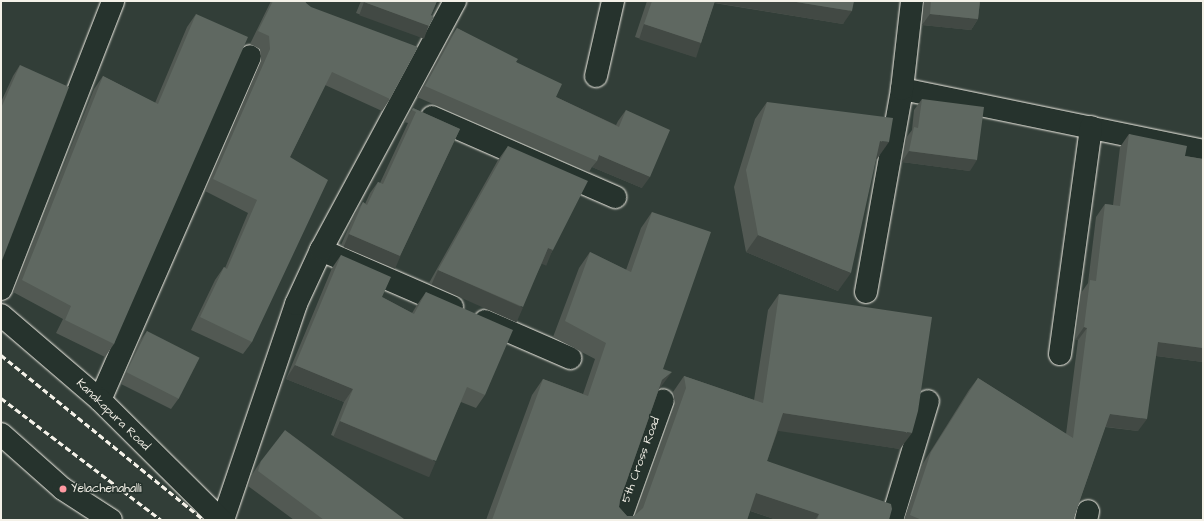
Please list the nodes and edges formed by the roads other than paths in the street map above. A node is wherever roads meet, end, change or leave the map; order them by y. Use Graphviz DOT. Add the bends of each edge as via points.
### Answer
graph roads {
  1 [pos="113,1"];
  2 [pos="455,1"];
  3 [pos="612,1"];
  4 [pos="912,1"];
  5 [pos="407,45"];
  6 [pos="428,53"];
  7 [pos="250,56"];
  8 [pos="596,76"];
  9 [pos="902,89"];
  10 [pos="401,104"];
  11 [pos="1091,127"];
  12 [pos="1203,151"];
  13 [pos="615,196"];
  14 [pos="321,250"];
  15 [pos="1,289"];
  16 [pos="866,292"];
  17 [pos="1,315"];
  18 [pos="1060,354"];
  19 [pos="570,358"];
  20 [pos="100,400"];
  21 [pos="663,400"];
  22 [pos="928,401"];
  23 [pos="1,434"];
  24 [pos="111,520"];
  25 [pos="222,520"];
  26 [pos="620,520"];
  27 [pos="892,520"];
  1 -- 15 [label="main road"];
  2 -- 6 [label="main road"];
  3 -- 8 [label="main road"];
  4 -- 9 [label="main road"];
  5 -- 6 [label="main road"];
  6 -- 10 [label="main road"];
  7 -- 20 [label="main road"];
  9 -- 11 [label="main road"];
  9 -- 16 [label="main road"];
  10 -- 13 [label="main road"];
  10 -- 14 [label="main road"];
  11 -- 12 [label="main road"];
  11 -- 18 [label="main road"];
  14 -- 19 [label="main road"];
  14 -- 25 [label="main road" via="296,304"];
  17 -- 20 [label="main road, Kanakapura Road"];
  20 -- 25 [label="main road, Kanakapura Road"];
  21 -- 26 [label="main road, 5th Cross Road"];
  22 -- 27 [label="main road"];
  23 -- 24 [label="main road" via="63,489"];
}
